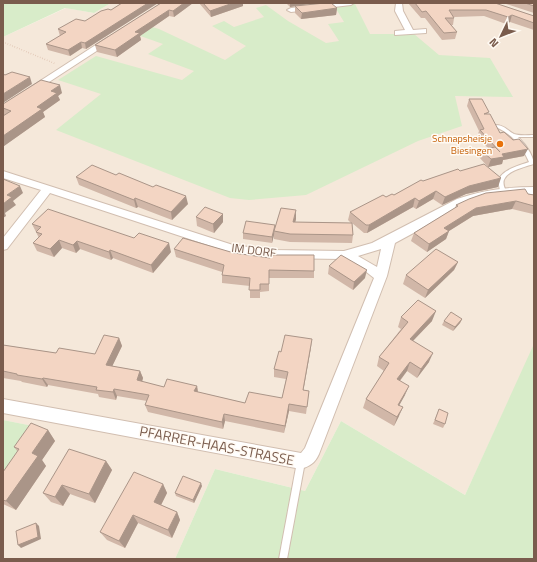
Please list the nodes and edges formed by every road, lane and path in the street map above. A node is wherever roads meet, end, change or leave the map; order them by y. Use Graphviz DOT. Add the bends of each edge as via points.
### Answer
graph roads {
  1 [pos="351,3"];
  2 [pos="399,3"];
  3 [pos="291,10"];
  4 [pos="423,31"];
  5 [pos="410,32"];
  6 [pos="398,33"];
  7 [pos="119,34"];
  8 [pos="3,42"];
  9 [pos="67,68"];
  10 [pos="3,109"];
  11 [pos="498,126"];
  12 [pos="516,136"];
  13 [pos="534,136"];
  14 [pos="533,162"];
  15 [pos="3,174"];
  16 [pos="48,189"];
  17 [pos="503,191"];
  18 [pos="534,191"];
  19 [pos="389,241"];
  20 [pos="3,246"];
  21 [pos="344,255"];
  22 [pos="381,276"];
  23 [pos="3,406"];
  24 [pos="302,461"];
  25 [pos="283,559"];
  1 -- 3 [label="street"];
  2 -- 5 [label="street" via="399,11"];
  4 -- 5 [label="street"];
  5 -- 6 [label="street"];
  7 -- 9 [label="street"];
  8 -- 9 [label="path"];
  9 -- 10 [label="street"];
  11 -- 12 [label="lane"];
  12 -- 13 [label="lane"];
  12 -- 14 [label="lane"];
  14 -- 17 [label="lane" via="507,172 502,178"];
  15 -- 16 [label="street, IM DORF"];
  16 -- 20 [label="street"];
  16 -- 21 [label="street, IM DORF" via="232,249 273,254"];
  17 -- 18 [label="street, IM DORF"];
  17 -- 19 [label="street, IM DORF" via="476,196 461,202"];
  19 -- 21 [label="street, IM DORF"];
  19 -- 22 [label="street, PFARRER-HAAS-STRASSE"];
  21 -- 22 [label="street" via="364,264"];
  22 -- 24 [label="street, PFARRER-HAAS-STRASSE" via="311,454"];
  23 -- 24 [label="street, PFARRER-HAAS-STRASSE"];
  24 -- 25 [label="lane"];
}
